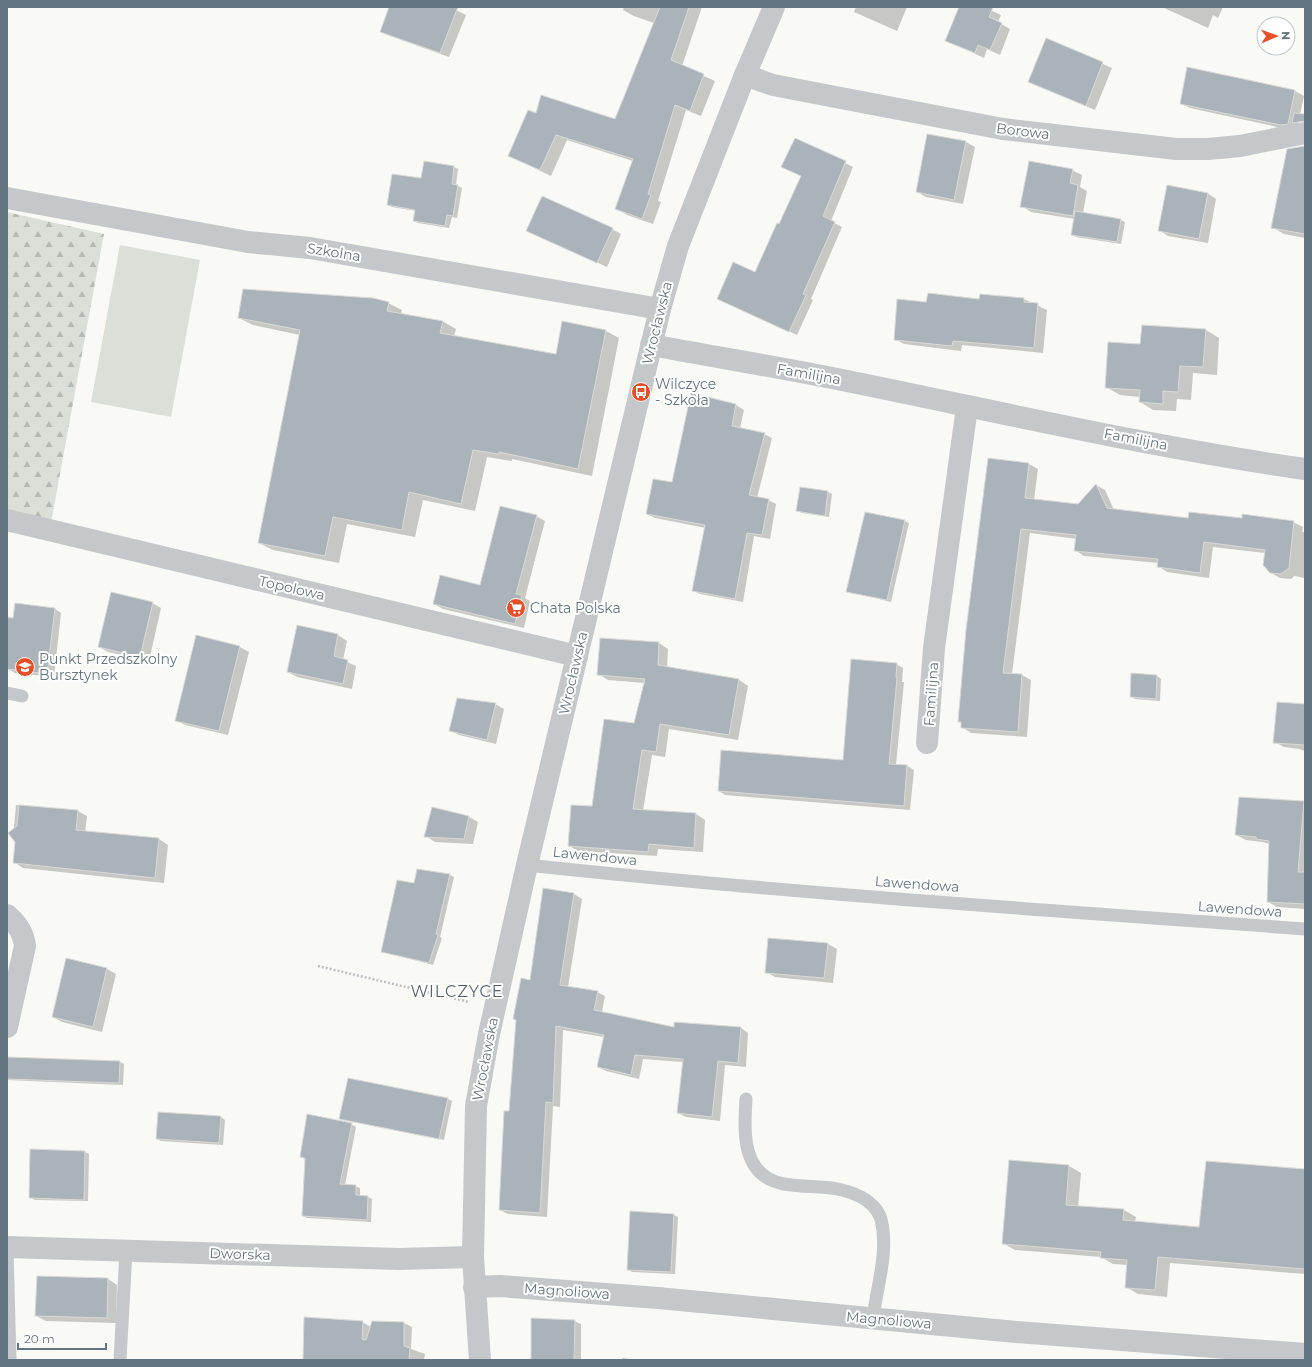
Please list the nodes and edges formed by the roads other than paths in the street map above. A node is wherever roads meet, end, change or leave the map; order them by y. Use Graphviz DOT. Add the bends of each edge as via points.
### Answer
graph roads {
  1 [pos="774,7"];
  2 [pos="745,75"];
  3 [pos="1305,133"];
  4 [pos="7,198"];
  5 [pos="660,309"];
  6 [pos="651,345"];
  7 [pos="967,407"];
  8 [pos="1305,469"];
  9 [pos="7,520"];
  10 [pos="577,656"];
  11 [pos="7,693"];
  12 [pos="22,696"];
  13 [pos="928,743"];
  14 [pos="527,864"];
  15 [pos="7,915"];
  16 [pos="1305,930"];
  17 [pos="7,1026"];
  18 [pos="746,1099"];
  19 [pos="7,1248"];
  20 [pos="126,1251"];
  21 [pos="473,1257"];
  22 [pos="474,1287"];
  23 [pos="873,1318"];
  24 [pos="1305,1354"];
  25 [pos="10,1360"];
  26 [pos="120,1360"];
  27 [pos="480,1360"];
  1 -- 2 [label="street, Wrocławska"];
  2 -- 3 [label="street, Borowa" via="773,85 967,124 1176,149 1240,146"];
  2 -- 5 [label="street, Wrocławska" via="678,246"];
  4 -- 5 [label="street, Szkolna" via="248,242 310,248"];
  5 -- 6 [label="street, Wrocławska"];
  6 -- 7 [label="street, Familijna" via="842,380"];
  6 -- 10 [label="street, Wrocławska"];
  7 -- 8 [label="street, Familijna"];
  7 -- 13 [label="street, Familijna" via="934,648"];
  9 -- 10 [label="street, Topolowa"];
  10 -- 14 [label="street, Wrocławska"];
  11 -- 12 [label="lane"];
  14 -- 16 [label="lane, Lawendowa" via="789,891"];
  14 -- 21 [label="street, Wrocławska" via="476,1106"];
  15 -- 17 [label="street" via="23,934 25,946"];
  18 -- 23 [label="lane" via="745,1137 753,1163 762,1174 784,1184 849,1190 873,1206 880,1217 883,1234 882,1259"];
  19 -- 20 [label="street, Dworska"];
  19 -- 25 [label="lane"];
  20 -- 21 [label="street, Dworska" via="398,1259"];
  20 -- 26 [label="lane"];
  21 -- 22 [label="street, Wrocławska"];
  22 -- 23 [label="street, Magnoliowa" via="508,1287 658,1298"];
  22 -- 27 [label="street, Wrocławska"];
  23 -- 24 [label="street, Magnoliowa" via="1016,1332"];
}
